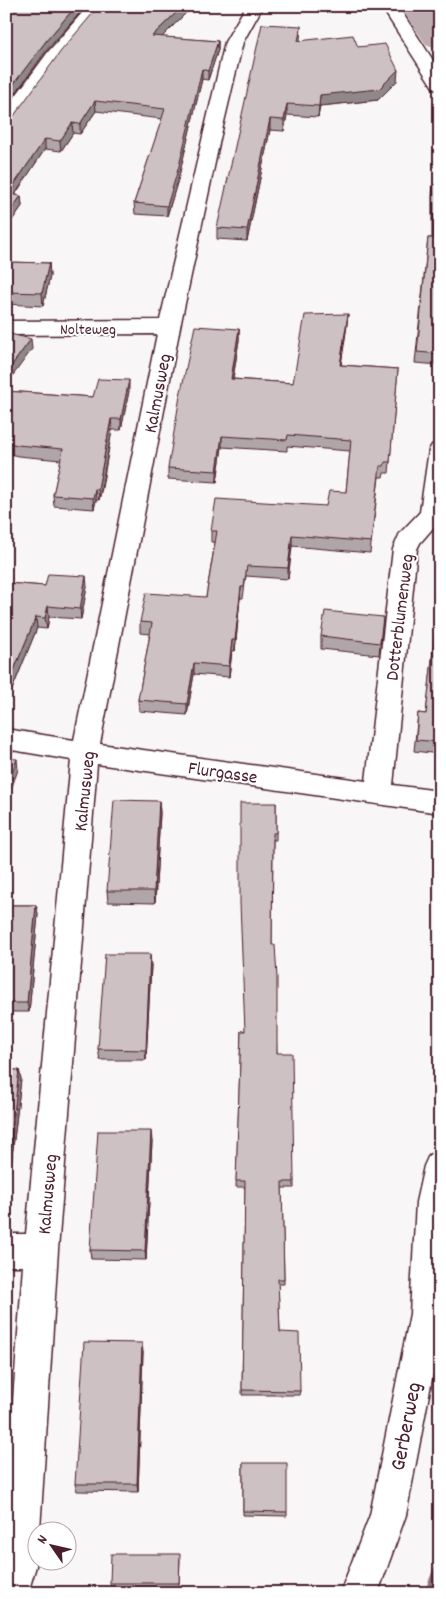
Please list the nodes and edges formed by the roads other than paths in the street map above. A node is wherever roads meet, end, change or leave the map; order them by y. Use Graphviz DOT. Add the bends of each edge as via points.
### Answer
graph roads {
  1 [pos="97,6"];
  2 [pos="255,6"];
  3 [pos="389,6"];
  4 [pos="440,85"];
  5 [pos="6,122"];
  6 [pos="169,327"];
  7 [pos="6,328"];
  8 [pos="440,450"];
  9 [pos="6,739"];
  10 [pos="85,752"];
  11 [pos="378,793"];
  12 [pos="440,802"];
  13 [pos="440,1166"];
  14 [pos="6,1250"];
  15 [pos="41,1250"];
  16 [pos="9,1593"];
  17 [pos="359,1593"];
  1 -- 5 [label="street" via="54,56"];
  2 -- 6 [label="street, Kalmusweg" via="234,42"];
  3 -- 4 [label="street"];
  6 -- 7 [label="street, Nolteweg"];
  6 -- 10 [label="street, Kalmusweg"];
  8 -- 11 [label="street, Dotterblumenweg" via="432,514 409,538 405,550"];
  9 -- 10 [label="street, Flurgasse"];
  10 -- 11 [label="street, Flurgasse"];
  10 -- 15 [label="street, Kalmusweg"];
  11 -- 12 [label="street, Flurgasse"];
  13 -- 17 [label="street, Gerberweg" via="432,1202 427,1314 388,1515"];
  14 -- 15 [label="street"];
  15 -- 16 [label="street, Kalmusweg" via="22,1530"];
}
